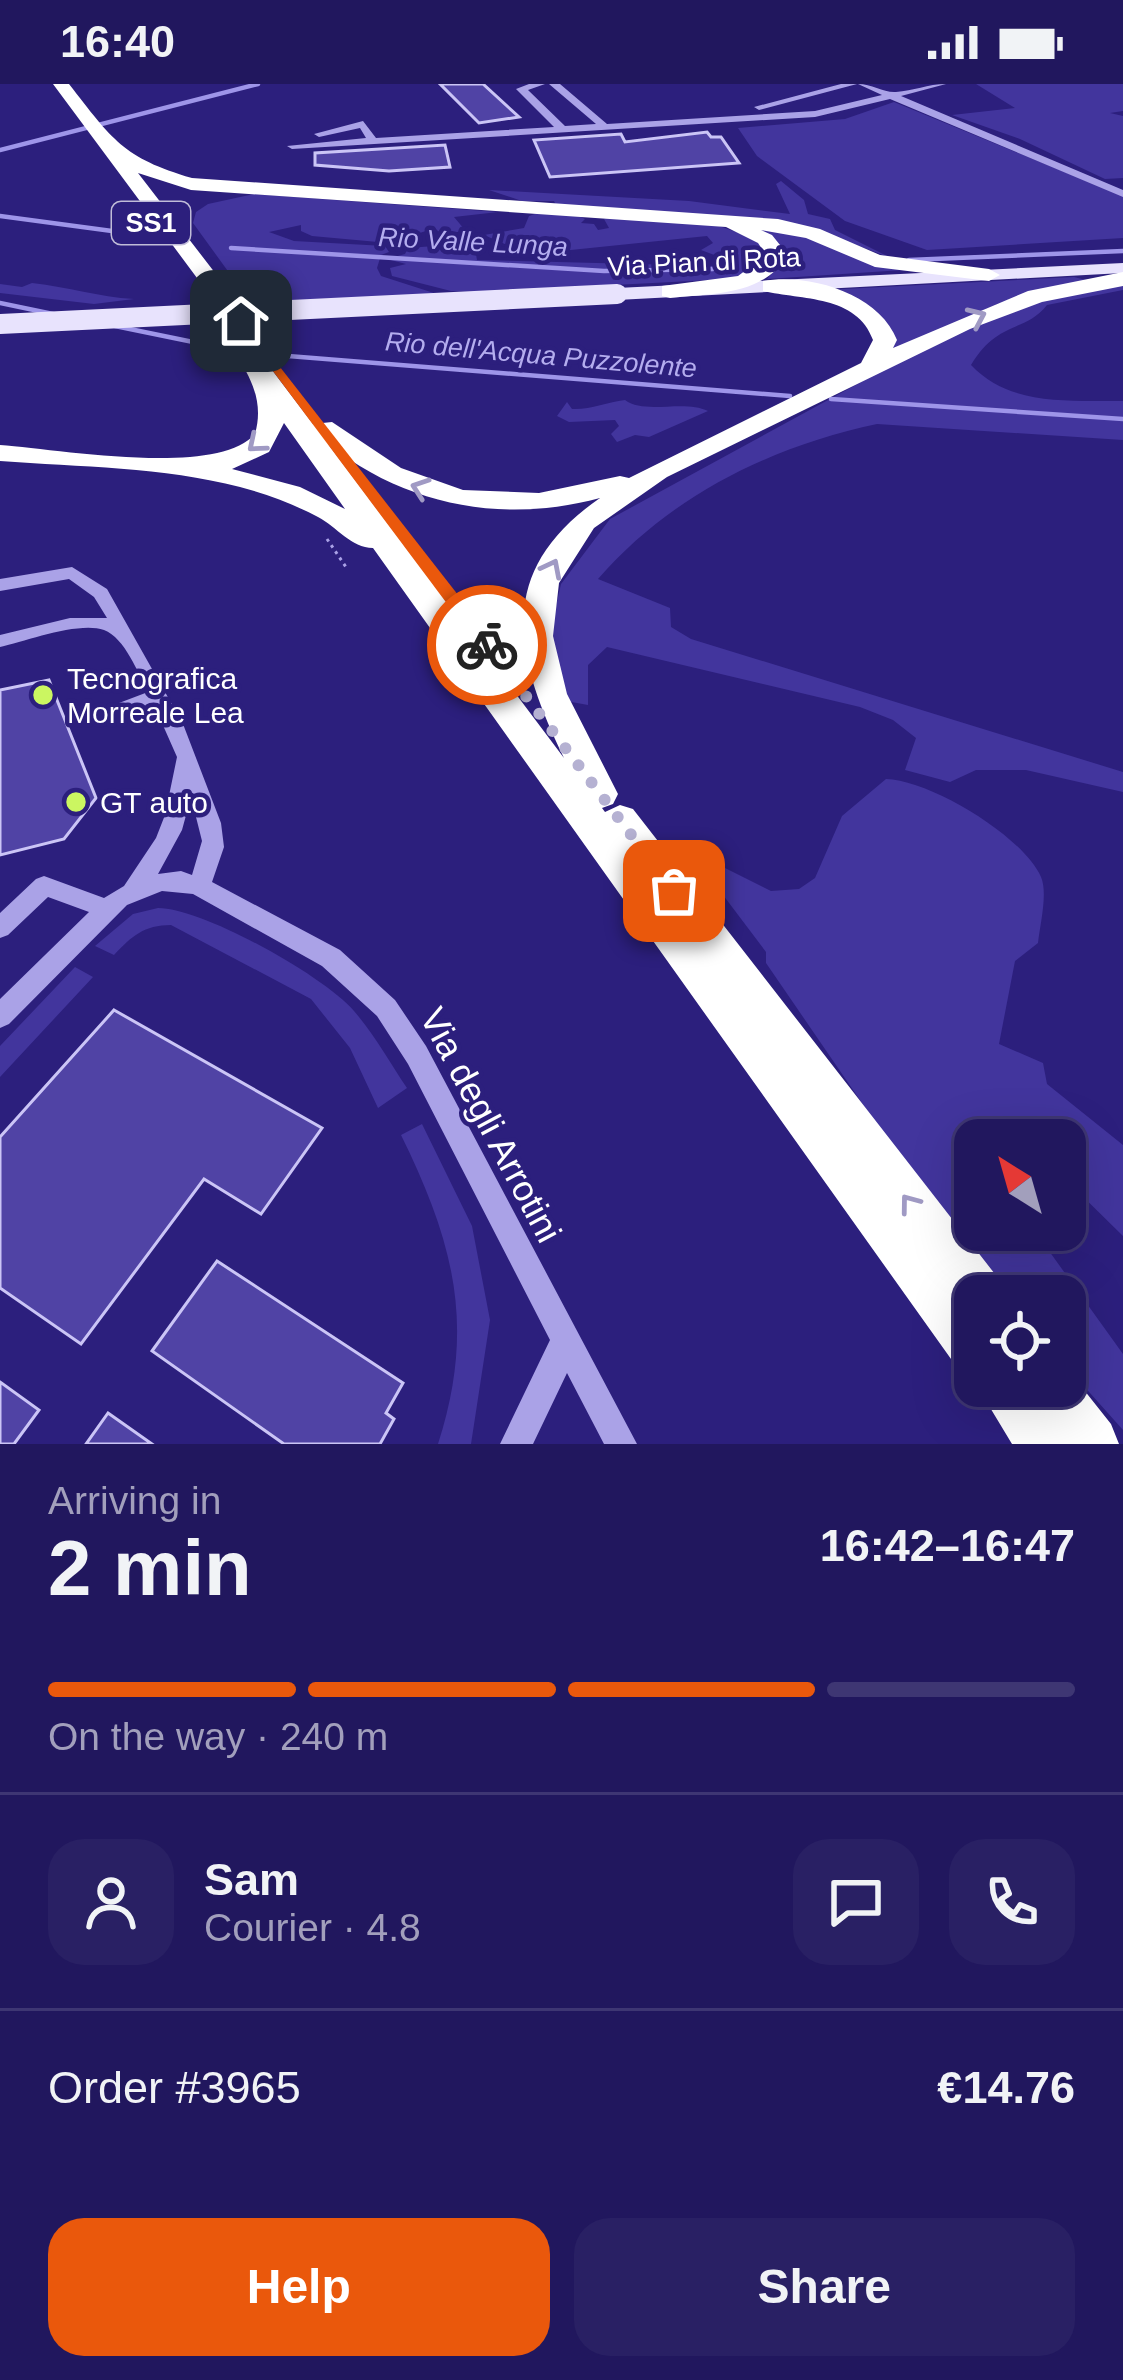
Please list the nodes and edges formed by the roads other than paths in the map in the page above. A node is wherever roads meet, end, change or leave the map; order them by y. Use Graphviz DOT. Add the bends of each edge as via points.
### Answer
graph roads {
  1 [pos="47,84"];
  2 [pos="61,84"];
  3 [pos="540,84"];
  4 [pos="554,84"];
  5 [pos="852,84"];
  6 [pos="863,84"];
  7 [pos="941,84"];
  8 [pos="922,86"];
  9 [pos="894,96"];
  10 [pos="75,112"];
  11 [pos="758,118"];
  12 [pos="604,127"];
  13 [pos="562,130"];
  14 [pos="101,143"];
  15 [pos="289,144"];
  16 [pos="298,193"];
  17 [pos="1123,194"];
  18 [pos="709,222"];
  19 [pos="1123,268"];
  20 [pos="989,275"];
  21 [pos="1123,279"];
  22 [pos="771,286"];
  23 [pos="670,291"];
  24 [pos="224,307"];
  25 [pos="0,324"];
  26 [pos="256,367"];
  27 [pos="871,368"];
  28 [pos="323,428"];
  29 [pos="0,453"];
  30 [pos="175,470"];
  31 [pos="657,471"];
  32 [pos="0,585"];
  33 [pos="428,602"];
  34 [pos="130,639"];
  35 [pos="0,641"];
  36 [pos="158,696"];
  37 [pos="97,718"];
  38 [pos="186,754"];
  39 [pos="600,794"];
  40 [pos="199,886"];
  41 [pos="134,890"];
  42 [pos="105,908"];
  43 [pos="0,928"];
  44 [pos="0,1016"];
  45 [pos="964,1275"];
  46 [pos="954,1318"];
  47 [pos="566,1342"];
  48 [pos="1019,1407"];
  49 [pos="1064,1407"];
  50 [pos="517,1444"];
  51 [pos="621,1444"];
  52 [pos="1046,1444"];
  53 [pos="1091,1444"];
  1 -- 10 [label="highway, SS1"];
  2 -- 10 [label="highway, SS1"];
  3 -- 13 [label="street" via="521,89"];
  4 -- 12 [label="street"];
  5 -- 11 [label="street" via="752,109"];
  6 -- 9 [label="street"];
  7 -- 8 [label="street"];
  8 -- 9 [label="street"];
  9 -- 11 [label="street"];
  9 -- 17 [label="street"];
  10 -- 14 [label="highway, SS1"];
  11 -- 12 [label="street"];
  12 -- 13 [label="street"];
  13 -- 15 [label="street" via="374,141 363,124"];
  14 -- 16 [label="highway" via="166,178"];
  14 -- 24 [label="highway, SS1"];
  16 -- 18 [label="highway"];
  16 -- 24 [label="highway" via="238,194 192,210 184,226"];
  18 -- 20 [label="highway" via="790,227 874,261"];
  18 -- 23 [label="highway" via="765,238 775,250 773,264 741,281"];
  19 -- 20 [label="main road, Via Pian di Rota"];
  20 -- 22 [label="main road, Via Pian di Rota"];
  27 -- 21 [label="highway, one-way" via="998,308"];
  22 -- 23 [label="main road, Via Pian di Rota"];
  22 -- 27 [label="highway" via="836,298 874,318 885,340"];
  23 -- 25 [label="main road, Via Pian di Rota, bridge"];
  24 -- 26 [label="highway, SS1"];
  24 -- 28 [label="highway, SS1"];
  26 -- 30 [label="highway, one-way" via="274,411 268,439 233,460"];
  26 -- 33 [label="highway, SS1"];
  27 -- 31 [label="highway"];
  31 -- 28 [label="highway, one-way" via="564,499 473,501 402,482"];
  28 -- 39 [label="highway, SS1"];
  29 -- 30 [label="highway"];
  30 -- 33 [label="highway" via="321,504 363,534"];
  39 -- 31 [label="highway, one-way" via="542,671 540,595 584,522"];
  32 -- 34 [label="street" via="72,573 101,593"];
  33 -- 46 [label="highway, SS1"];
  34 -- 35 [label="street" via="113,625 81,625"];
  34 -- 36 [label="street"];
  36 -- 37 [label="street"];
  36 -- 38 [label="street"];
  38 -- 40 [label="street" via="213,840"];
  38 -- 41 [label="street" via="181,810"];
  45 -- 39 [label="highway, SS1, one-way"];
  40 -- 41 [label="street" via="160,882"];
  40 -- 47 [label="street, Via degli Arrotini" via="331,958 386,1008 458,1127"];
  41 -- 42 [label="street"];
  42 -- 43 [label="street" via="44,886"];
  42 -- 44 [label="street"];
  47 -- 50 [label="street"];
  47 -- 51 [label="street, Via degli Arrotini"];
  48 -- 52 [label="highway"];
  49 -- 53 [label="highway"];
}
